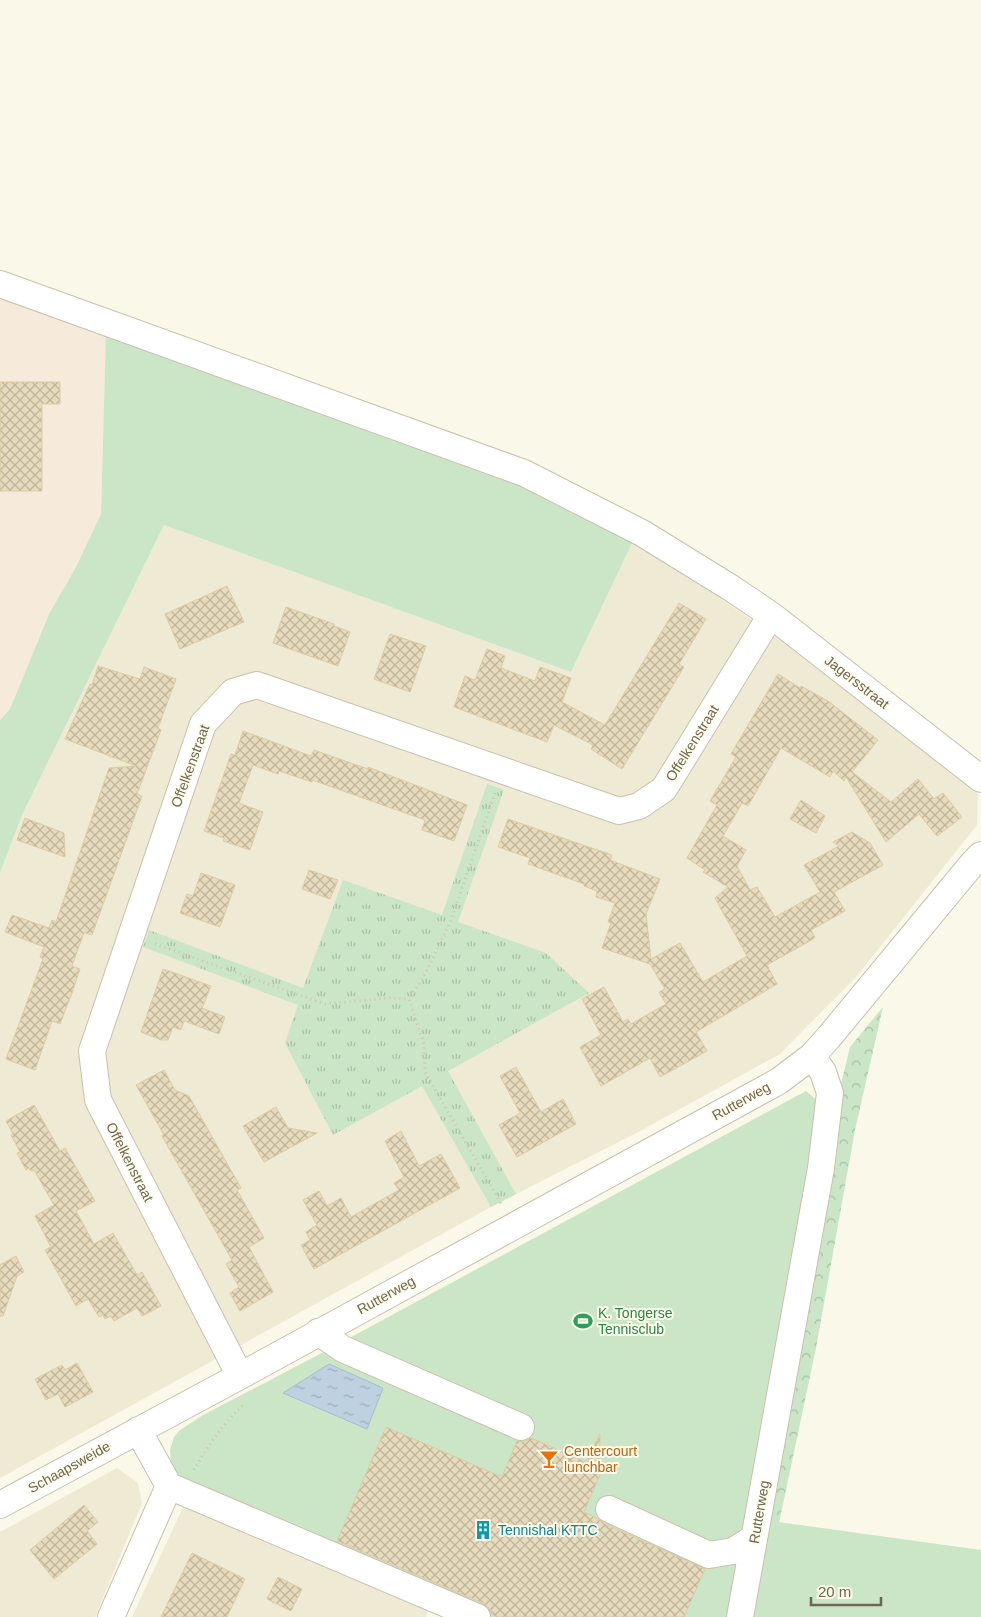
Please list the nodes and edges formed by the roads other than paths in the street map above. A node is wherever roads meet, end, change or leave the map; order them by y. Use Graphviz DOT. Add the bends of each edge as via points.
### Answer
graph roads {
  1 [pos="0,284"];
  2 [pos="771,615"];
  3 [pos="981,779"];
  4 [pos="981,855"];
  5 [pos="812,1056"];
  6 [pos="318,1332"];
  7 [pos="240,1376"];
  8 [pos="521,1427"];
  9 [pos="138,1430"];
  10 [pos="169,1486"];
  11 [pos="0,1505"];
  12 [pos="609,1509"];
  13 [pos="754,1538"];
  14 [pos="111,1617"];
  15 [pos="477,1617"];
  16 [pos="740,1617"];
  1 -- 2 [label="street, Jagersstraat" via="524,473 642,534"];
  2 -- 3 [label="street, Jagersstraat"];
  2 -- 7 [label="street, Offelkenstraat" via="664,788 639,806 618,811 257,685 233,692 203,724 92,1051 98,1100"];
  4 -- 5 [label="street, Rutterweg"];
  5 -- 6 [label="street, Rutterweg" via="778,1081"];
  5 -- 13 [label="street, Rutterweg" via="824,1072 830,1093 821,1168"];
  6 -- 7 [label="street, Rutterweg"];
  6 -- 8 [label="street" via="344,1349"];
  7 -- 9 [label="street, Rutterweg"];
  9 -- 10 [label="street"];
  9 -- 11 [label="street, Schaapsweide"];
  10 -- 14 [label="street"];
  10 -- 15 [label="street"];
  12 -- 13 [label="street" via="709,1554 733,1551"];
  13 -- 16 [label="street, Rutterweg"];
}
